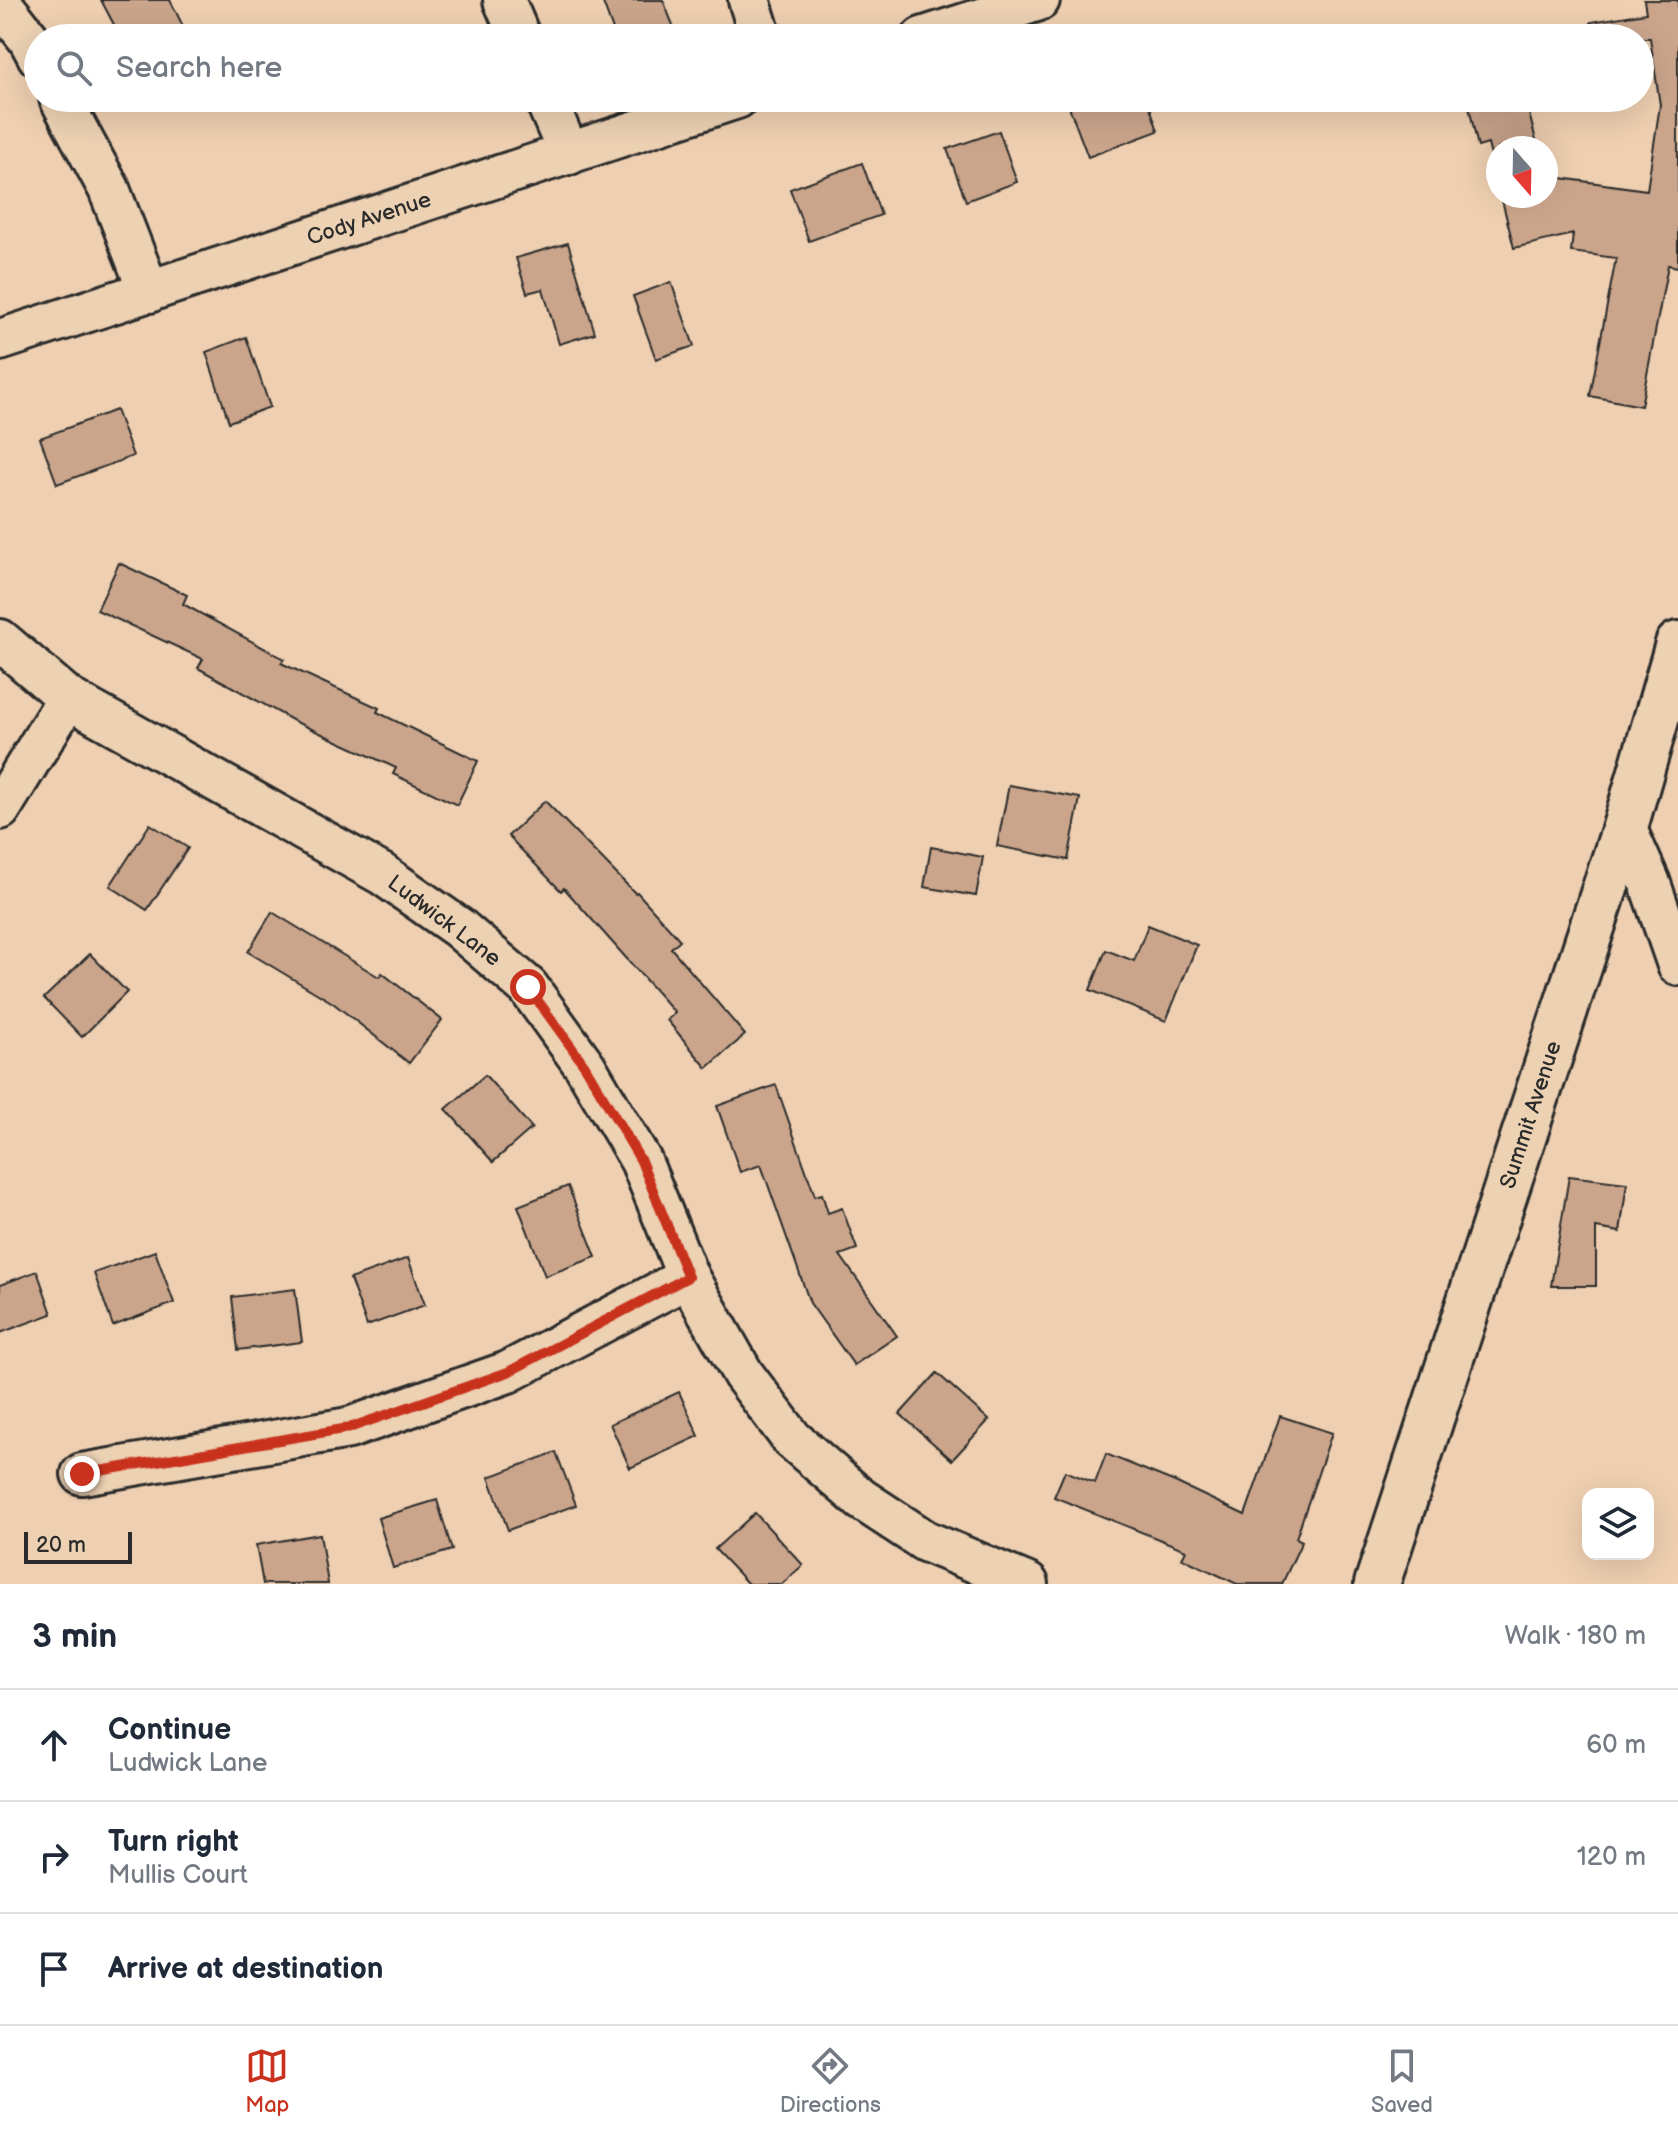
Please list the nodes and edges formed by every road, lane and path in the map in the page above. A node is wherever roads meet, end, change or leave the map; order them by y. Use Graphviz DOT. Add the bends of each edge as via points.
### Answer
graph roads {
  1 [pos="504,0"];
  2 [pos="749,0"];
  3 [pos="1039,0"];
  4 [pos="0,2"];
  5 [pos="514,24"];
  6 [pos="757,24"];
  7 [pos="965,24"];
  8 [pos="24,33"];
  9 [pos="68,112"];
  10 [pos="551,112"];
  11 [pos="695,112"];
  12 [pos="569,154"];
  13 [pos="149,292"];
  14 [pos="0,340"];
  15 [pos="0,640"];
  16 [pos="1678,644"];
  17 [pos="68,698"];
  18 [pos="0,809"];
  19 [pos="1625,827"];
  20 [pos="1678,965"];
  21 [pos="688,1277"];
  22 [pos="82,1474"];
  23 [pos="1020,1583"];
  24 [pos="1377,1584"];
  1 -- 5 [label="street"];
  2 -- 6 [label="street"];
  3 -- 7 [label="street"];
  4 -- 8 [label="street"];
  9 -- 13 [label="street" via="109,189"];
  10 -- 12 [label="street"];
  11 -- 12 [label="street, Cody Avenue"];
  12 -- 13 [label="street, Cody Avenue"];
  13 -- 14 [label="street, Cody Avenue"];
  15 -- 17 [label="street, Ludwick Lane"];
  16 -- 19 [label="main road, Summit Avenue"];
  17 -- 18 [label="street"];
  17 -- 21 [label="street, Ludwick Lane" via="382,874 459,928 528,987 585,1066 641,1161"];
  19 -- 20 [label="street"];
  19 -- 24 [label="main road, Summit Avenue"];
  21 -- 22 [label="street" via="508,1372 349,1428"];
  21 -- 23 [label="street, Ludwick Lane" via="743,1374 792,1439 861,1499 925,1541"];
}
